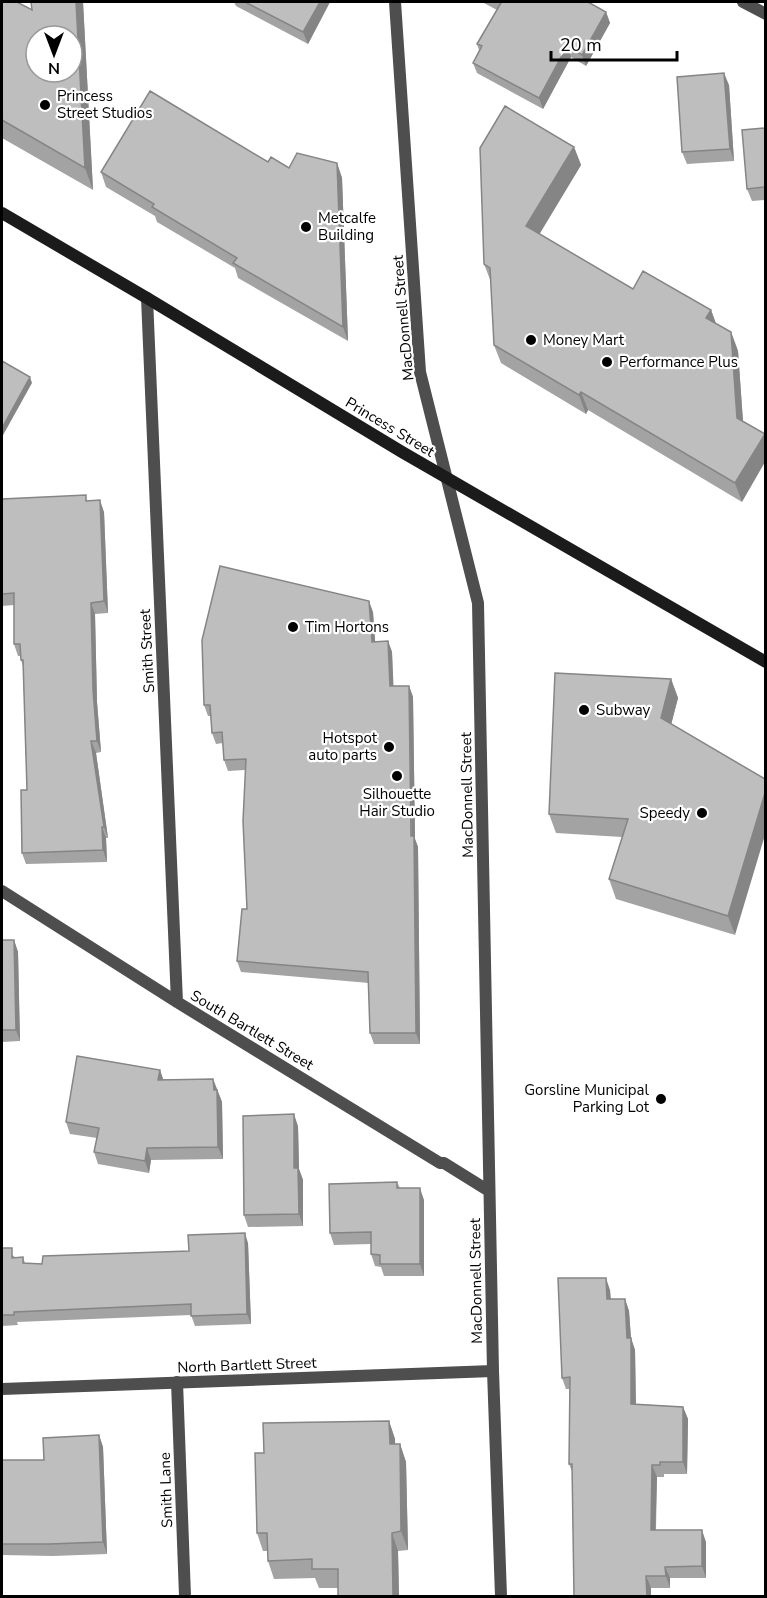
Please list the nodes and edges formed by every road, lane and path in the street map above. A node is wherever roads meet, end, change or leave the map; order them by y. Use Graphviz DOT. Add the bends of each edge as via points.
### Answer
graph roads {
  1 [pos="395,2"];
  2 [pos="743,2"];
  3 [pos="765,14"];
  4 [pos="2,213"];
  5 [pos="147,298"];
  6 [pos="449,479"];
  7 [pos="765,662"];
  8 [pos="2,891"];
  9 [pos="177,1002"];
  10 [pos="489,1191"];
  11 [pos="493,1371"];
  12 [pos="177,1382"];
  13 [pos="2,1389"];
  14 [pos="185,1596"];
  15 [pos="501,1596"];
  1 -- 6 [label="street, MacDonnell Street" via="420,372"];
  2 -- 3 [label="street"];
  4 -- 5 [label="main road, Princess Street"];
  5 -- 6 [label="main road, Princess Street"];
  5 -- 9 [label="street, Smith Street"];
  6 -- 7 [label="main road, Princess Street"];
  6 -- 10 [label="street, MacDonnell Street" via="478,603"];
  8 -- 9 [label="street, South Bartlett Street"];
  9 -- 10 [label="street, South Bartlett Street"];
  10 -- 11 [label="street, MacDonnell Street"];
  11 -- 12 [label="street, North Bartlett Street"];
  11 -- 15 [label="street, MacDonnell Street"];
  12 -- 13 [label="street, North Bartlett Street"];
  12 -- 14 [label="street, Smith Lane"];
}
